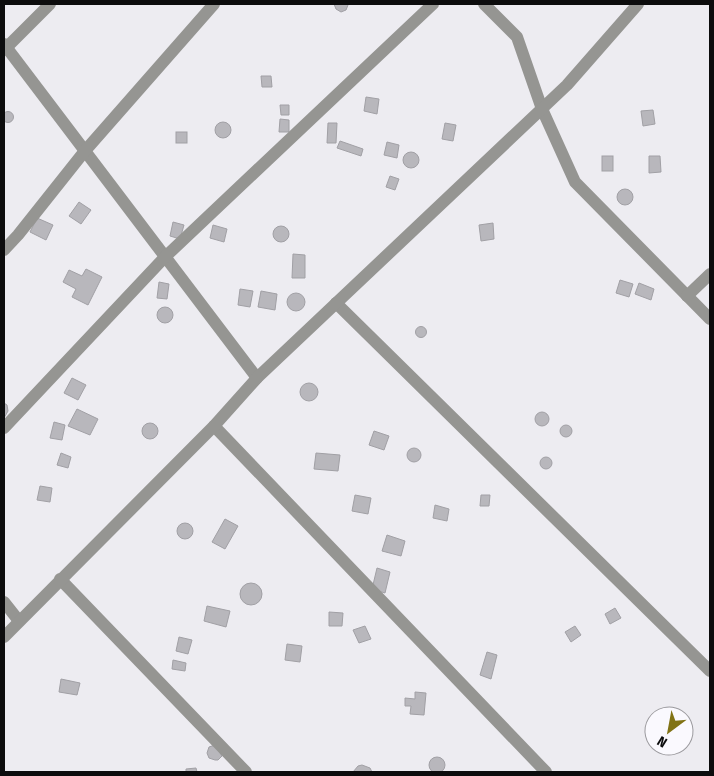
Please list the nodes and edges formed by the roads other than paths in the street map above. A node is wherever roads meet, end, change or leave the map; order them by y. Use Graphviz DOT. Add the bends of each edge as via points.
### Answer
graph roads {
  1 [pos="50,4"];
  2 [pos="214,4"];
  3 [pos="434,4"];
  4 [pos="484,4"];
  5 [pos="638,4"];
  6 [pos="5,48"];
  7 [pos="542,109"];
  8 [pos="84,152"];
  9 [pos="4,250"];
  10 [pos="165,257"];
  11 [pos="710,274"];
  12 [pos="687,296"];
  13 [pos="336,303"];
  14 [pos="710,319"];
  15 [pos="257,378"];
  16 [pos="214,426"];
  17 [pos="4,428"];
  18 [pos="60,579"];
  19 [pos="4,602"];
  20 [pos="19,621"];
  21 [pos="4,636"];
  22 [pos="710,671"];
  23 [pos="246,772"];
  24 [pos="546,772"];
  1 -- 6 [label="street"];
  2 -- 8 [label="street"];
  3 -- 10 [label="street"];
  4 -- 7 [label="street" via="517,37"];
  5 -- 7 [label="street" via="567,86"];
  6 -- 8 [label="street"];
  7 -- 12 [label="street" via="575,182"];
  7 -- 13 [label="street"];
  8 -- 9 [label="street"];
  8 -- 10 [label="street"];
  10 -- 15 [label="street"];
  10 -- 17 [label="street"];
  11 -- 12 [label="street"];
  12 -- 14 [label="street"];
  13 -- 15 [label="street"];
  13 -- 22 [label="street"];
  15 -- 16 [label="street"];
  16 -- 18 [label="street"];
  16 -- 24 [label="street"];
  18 -- 20 [label="street"];
  18 -- 23 [label="street"];
  19 -- 20 [label="street"];
  20 -- 21 [label="street"];
}
